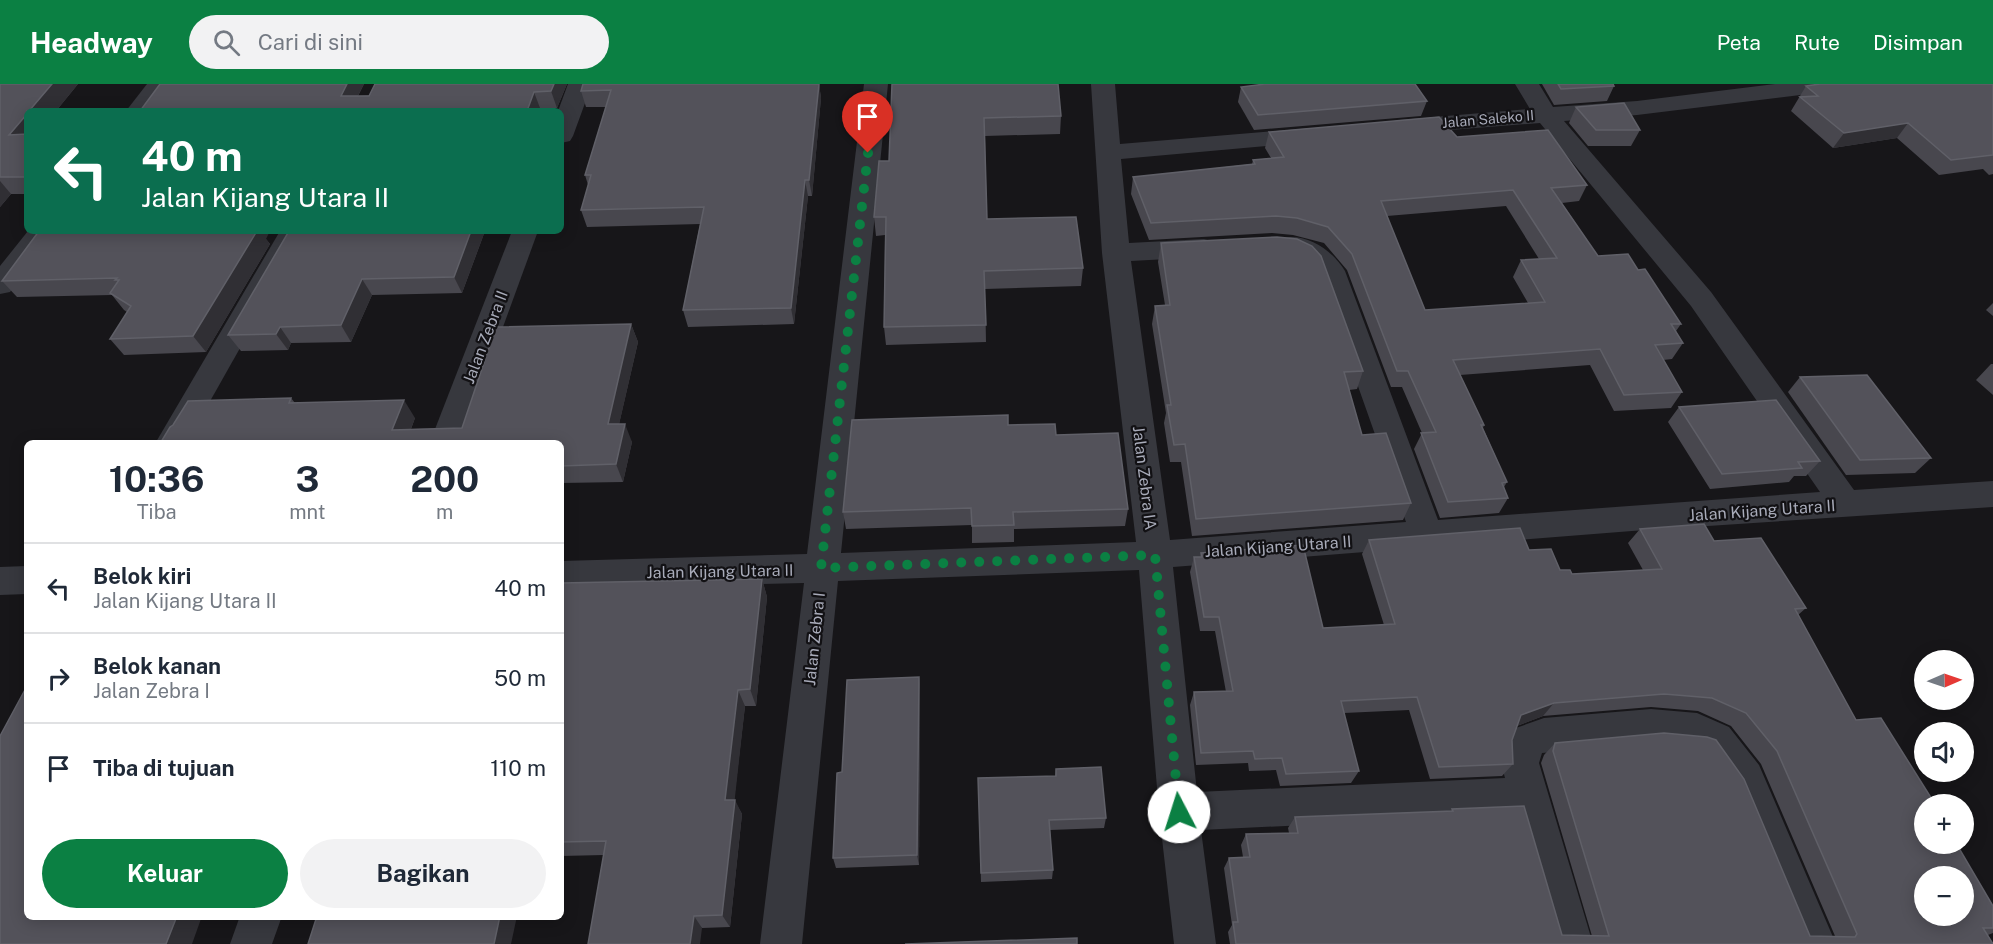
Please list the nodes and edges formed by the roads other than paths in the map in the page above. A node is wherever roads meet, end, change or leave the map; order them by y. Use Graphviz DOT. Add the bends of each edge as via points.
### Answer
graph roads {
  1 [pos="159,84"];
  2 [pos="580,84"];
  3 [pos="876,84"];
  4 [pos="1103,84"];
  5 [pos="1527,84"];
  6 [pos="1833,84"];
  7 [pos="140,108"];
  8 [pos="1545,114"];
  9 [pos="564,128"];
  10 [pos="1378,129"];
  11 [pos="1331,133"];
  12 [pos="1108,153"];
  13 [pos="40,234"];
  14 [pos="291,234"];
  15 [pos="524,234"];
  16 [pos="1261,245"];
  17 [pos="1227,247"];
  18 [pos="1116,253"];
  19 [pos="0,285"];
  20 [pos="172,440"];
  21 [pos="447,440"];
  22 [pos="1993,494"];
  23 [pos="1846,504"];
  24 [pos="1427,535"];
  25 [pos="1155,555"];
  26 [pos="821,568"];
  27 [pos="564,574"];
  28 [pos="24,580"];
  29 [pos="0,581"];
  30 [pos="1528,796"];
  31 [pos="1179,812"];
  32 [pos="259,920"];
  33 [pos="250,944"];
  34 [pos="781,944"];
  35 [pos="1195,944"];
  36 [pos="1572,944"];
  37 [pos="1815,944"];
  1 -- 7 [label="street"];
  2 -- 9 [label="street"];
  3 -- 26 [label="street, Jalan Zebra I"];
  4 -- 12 [label="street, Jalan Zebra IA"];
  5 -- 8 [label="street"];
  6 -- 8 [label="street, Jalan Saleko II" via="1637,108"];
  8 -- 10 [label="street, Jalan Saleko II"];
  8 -- 23 [label="street" via="1701,299"];
  11 -- 12 [label="street"];
  12 -- 18 [label="street, Jalan Zebra IA"];
  13 -- 19 [label="street"];
  14 -- 20 [label="street"];
  15 -- 21 [label="street, Jalan Zebra II"];
  16 -- 24 [label="street" via="1296,246 1318,253 1331,271"];
  17 -- 18 [label="street"];
  18 -- 25 [label="street, Jalan Zebra IA"];
  22 -- 23 [label="street, Jalan Kijang Utara II"];
  23 -- 24 [label="street, Jalan Kijang Utara II"];
  24 -- 25 [label="street, Jalan Kijang Utara II"];
  25 -- 26 [label="street, Jalan Kijang Utara II"];
  25 -- 31 [label="street, Jalan Zebra IA"];
  26 -- 27 [label="street, Jalan Kijang Utara II"];
  26 -- 34 [label="street, Jalan Zebra I"];
  28 -- 29 [label="street"];
  30 -- 31 [label="street"];
  30 -- 36 [label="street"];
  30 -- 37 [label="street" via="1520,763 1526,741 1544,735 1651,726 1696,730 1716,739 1745,778"];
  31 -- 35 [label="street, Jalan Zebra IA"];
  32 -- 33 [label="street"];
}
